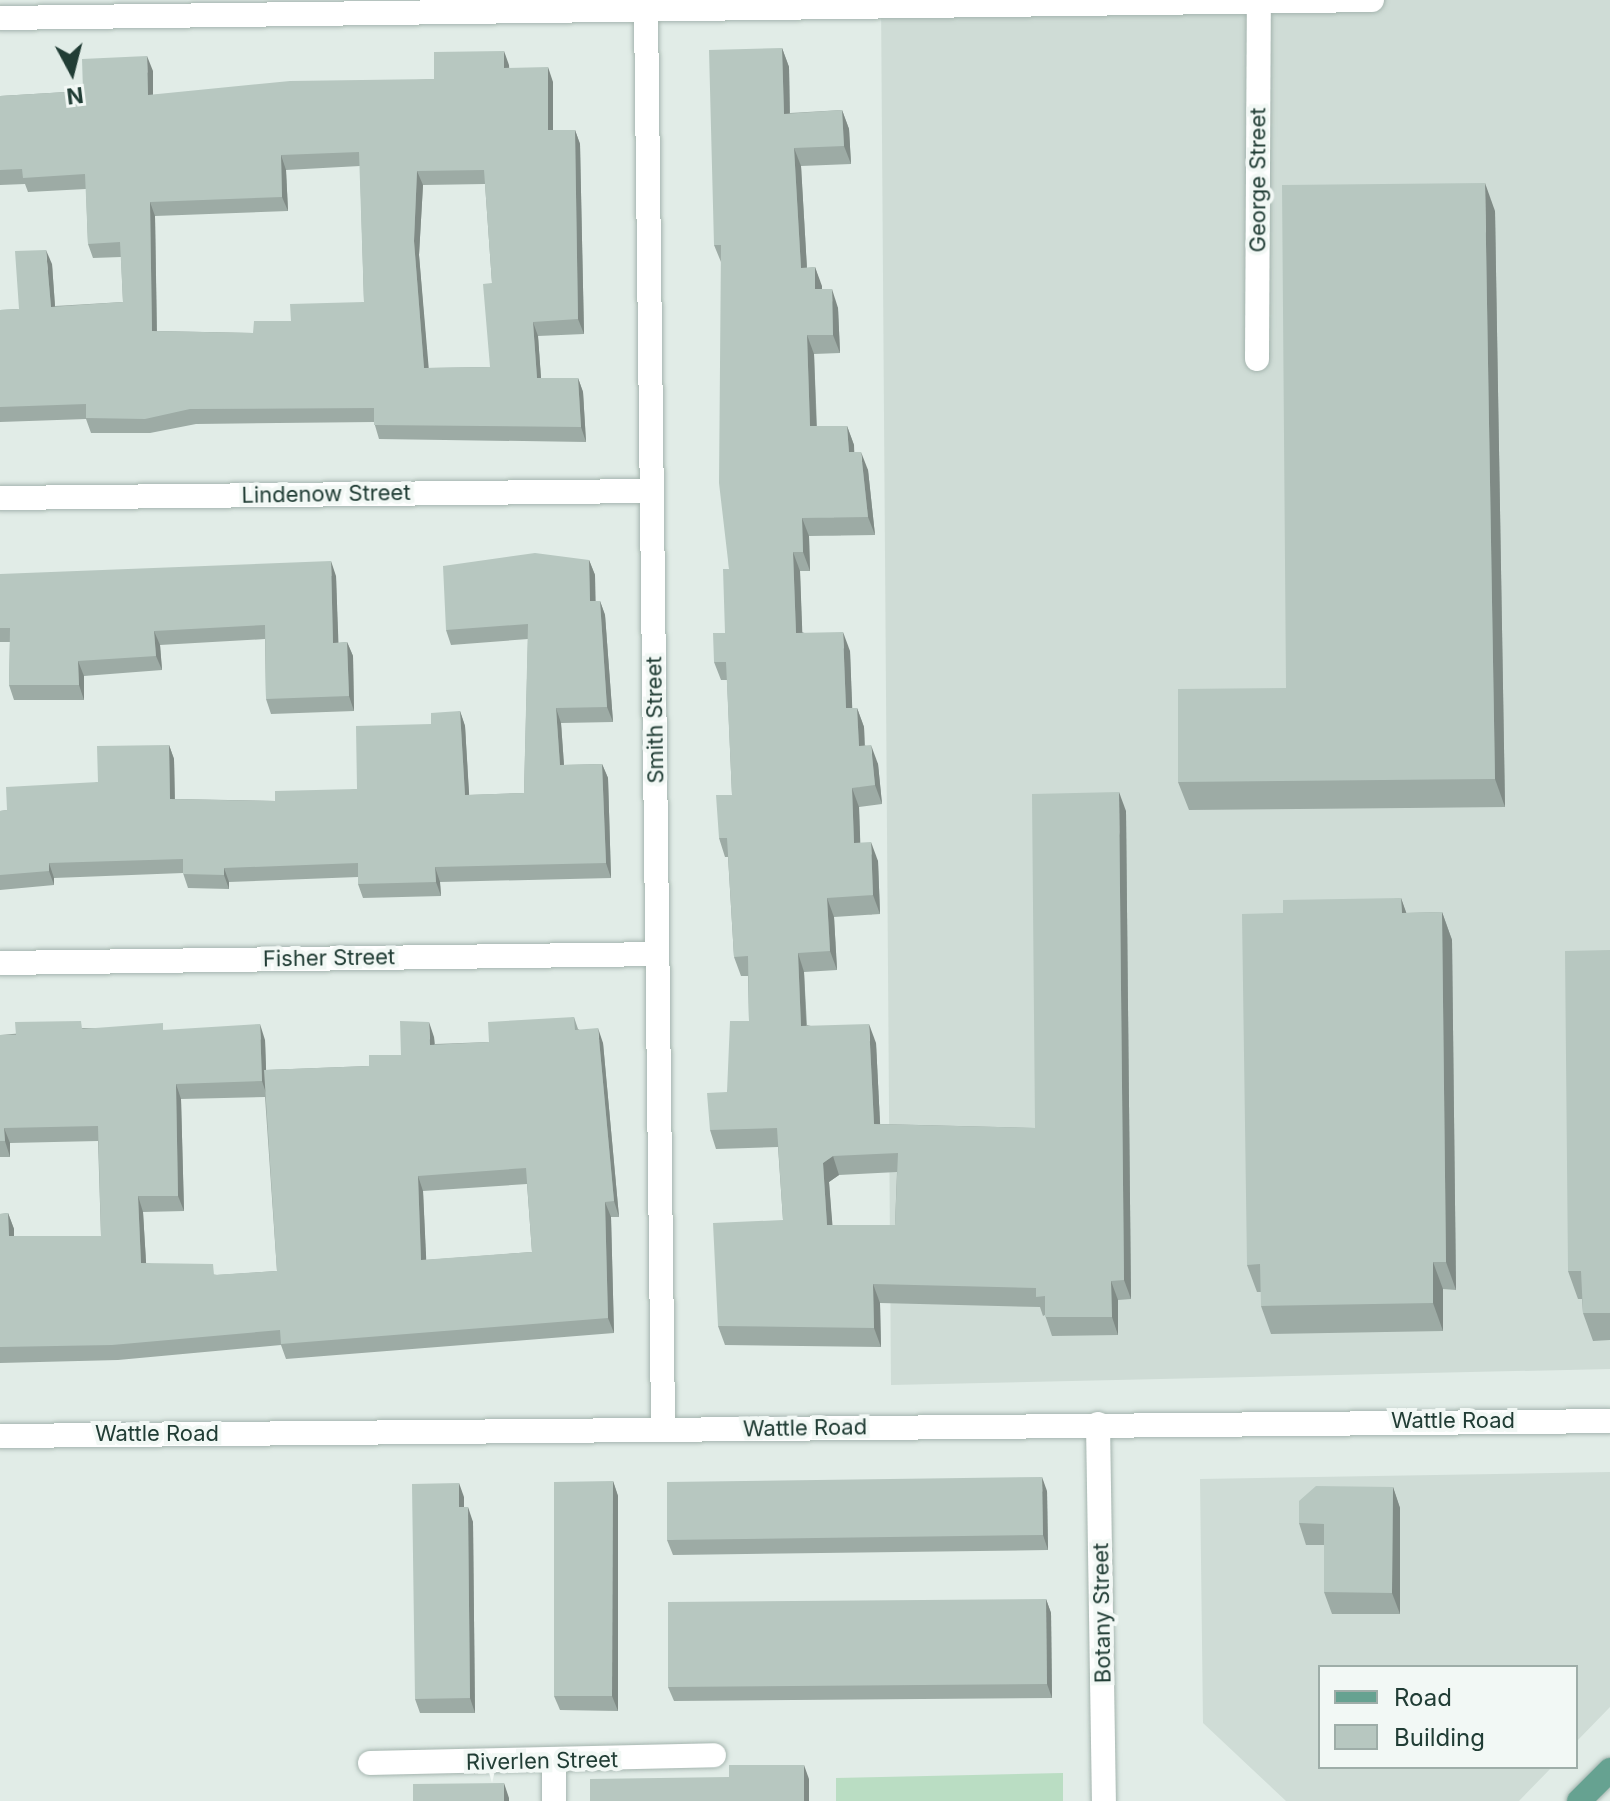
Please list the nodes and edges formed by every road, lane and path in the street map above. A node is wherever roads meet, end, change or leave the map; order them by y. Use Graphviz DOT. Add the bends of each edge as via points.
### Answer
graph roads {
  1 [pos="1372,0"];
  2 [pos="1259,1"];
  3 [pos="646,10"];
  4 [pos="0,18"];
  5 [pos="1257,359"];
  6 [pos="652,491"];
  7 [pos="0,498"];
  8 [pos="657,954"];
  9 [pos="0,963"];
  10 [pos="1610,1421"];
  11 [pos="1098,1424"];
  12 [pos="663,1430"];
  13 [pos="0,1436"];
  14 [pos="714,1755"];
  15 [pos="554,1760"];
  16 [pos="370,1763"];
  17 [pos="1610,1770"];
  18 [pos="554,1801"];
  19 [pos="1104,1801"];
  20 [pos="1579,1801"];
  1 -- 2 [label="street"];
  2 -- 3 [label="street"];
  2 -- 5 [label="street, George Street"];
  3 -- 4 [label="street"];
  3 -- 6 [label="street, Smith Street"];
  6 -- 7 [label="street, Lindenow Street"];
  6 -- 8 [label="street, Smith Street"];
  8 -- 9 [label="street, Fisher Street"];
  8 -- 12 [label="street, Smith Street"];
  10 -- 11 [label="street, Wattle Road"];
  11 -- 12 [label="street, Wattle Road"];
  11 -- 19 [label="street, Botany Street"];
  12 -- 13 [label="street, Wattle Road"];
  14 -- 15 [label="street, Riverlen Street"];
  15 -- 16 [label="street, Riverlen Street"];
  15 -- 18 [label="street"];
  17 -- 20 [label="main road"];
}
